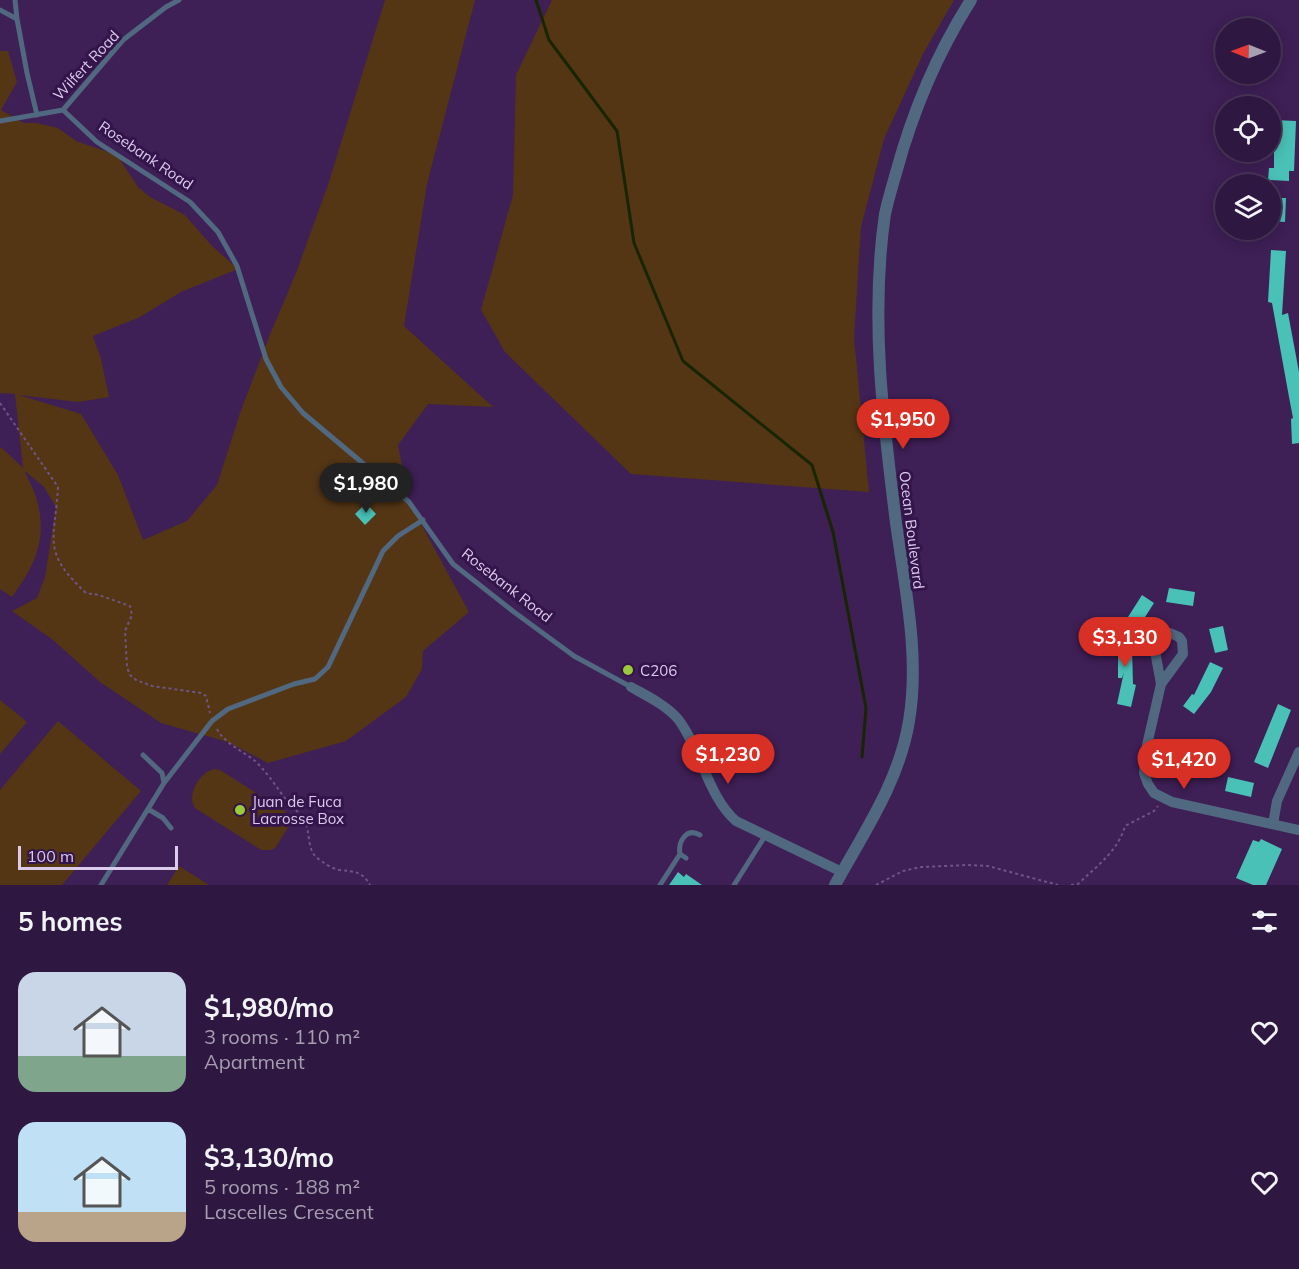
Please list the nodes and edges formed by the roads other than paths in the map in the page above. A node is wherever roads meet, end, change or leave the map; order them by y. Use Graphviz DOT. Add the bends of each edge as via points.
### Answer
graph roads {
  1 [pos="15,0"];
  2 [pos="179,0"];
  3 [pos="971,0"];
  4 [pos="0,10"];
  5 [pos="17,20"];
  6 [pos="63,110"];
  7 [pos="37,115"];
  8 [pos="0,121"];
  9 [pos="423,520"];
  10 [pos="1161,684"];
  11 [pos="631,687"];
  12 [pos="1299,752"];
  13 [pos="143,755"];
  14 [pos="164,783"];
  15 [pos="148,809"];
  16 [pos="1273,824"];
  17 [pos="171,828"];
  18 [pos="1299,830"];
  19 [pos="700,835"];
  20 [pos="765,836"];
  21 [pos="842,872"];
  22 [pos="101,885"];
  23 [pos="660,885"];
  24 [pos="734,885"];
  25 [pos="835,885"];
  1 -- 5 [label="lane"];
  2 -- 6 [label="lane, Wilfert Road" via="123,40"];
  3 -- 21 [label="street, Ocean Boulevard" via="925,84 886,211 878,305 881,390 913,669 909,721 900,760 885,796"];
  4 -- 5 [label="lane"];
  5 -- 7 [label="lane"];
  6 -- 7 [label="lane, Wilfert Road"];
  6 -- 9 [label="lane, Rosebank Road" via="97,142 190,202 218,232 237,266 266,359 281,387 303,413 397,490"];
  7 -- 8 [label="lane, Wilfert Road"];
  9 -- 11 [label="lane, Rosebank Road" via="453,564 574,656"];
  9 -- 14 [label="lane" via="383,550 328,668 315,679 228,709 212,721"];
  10 -- 16 [label="street" via="1144,772 1154,793 1163,799"];
  11 -- 20 [label="street, Rosebank Road" via="677,718 728,814"];
  12 -- 16 [label="street" via="1277,801"];
  13 -- 14 [label="lane" via="162,773"];
  14 -- 15 [label="lane"];
  15 -- 17 [label="lane" via="164,818"];
  15 -- 22 [label="lane"];
  16 -- 18 [label="street"];
  19 -- 23 [label="lane" via="695,832 686,836 679,848 683,856"];
  20 -- 21 [label="street, Rosebank Road"];
  20 -- 24 [label="lane"];
  21 -- 25 [label="street, Ocean Boulevard"];
}
